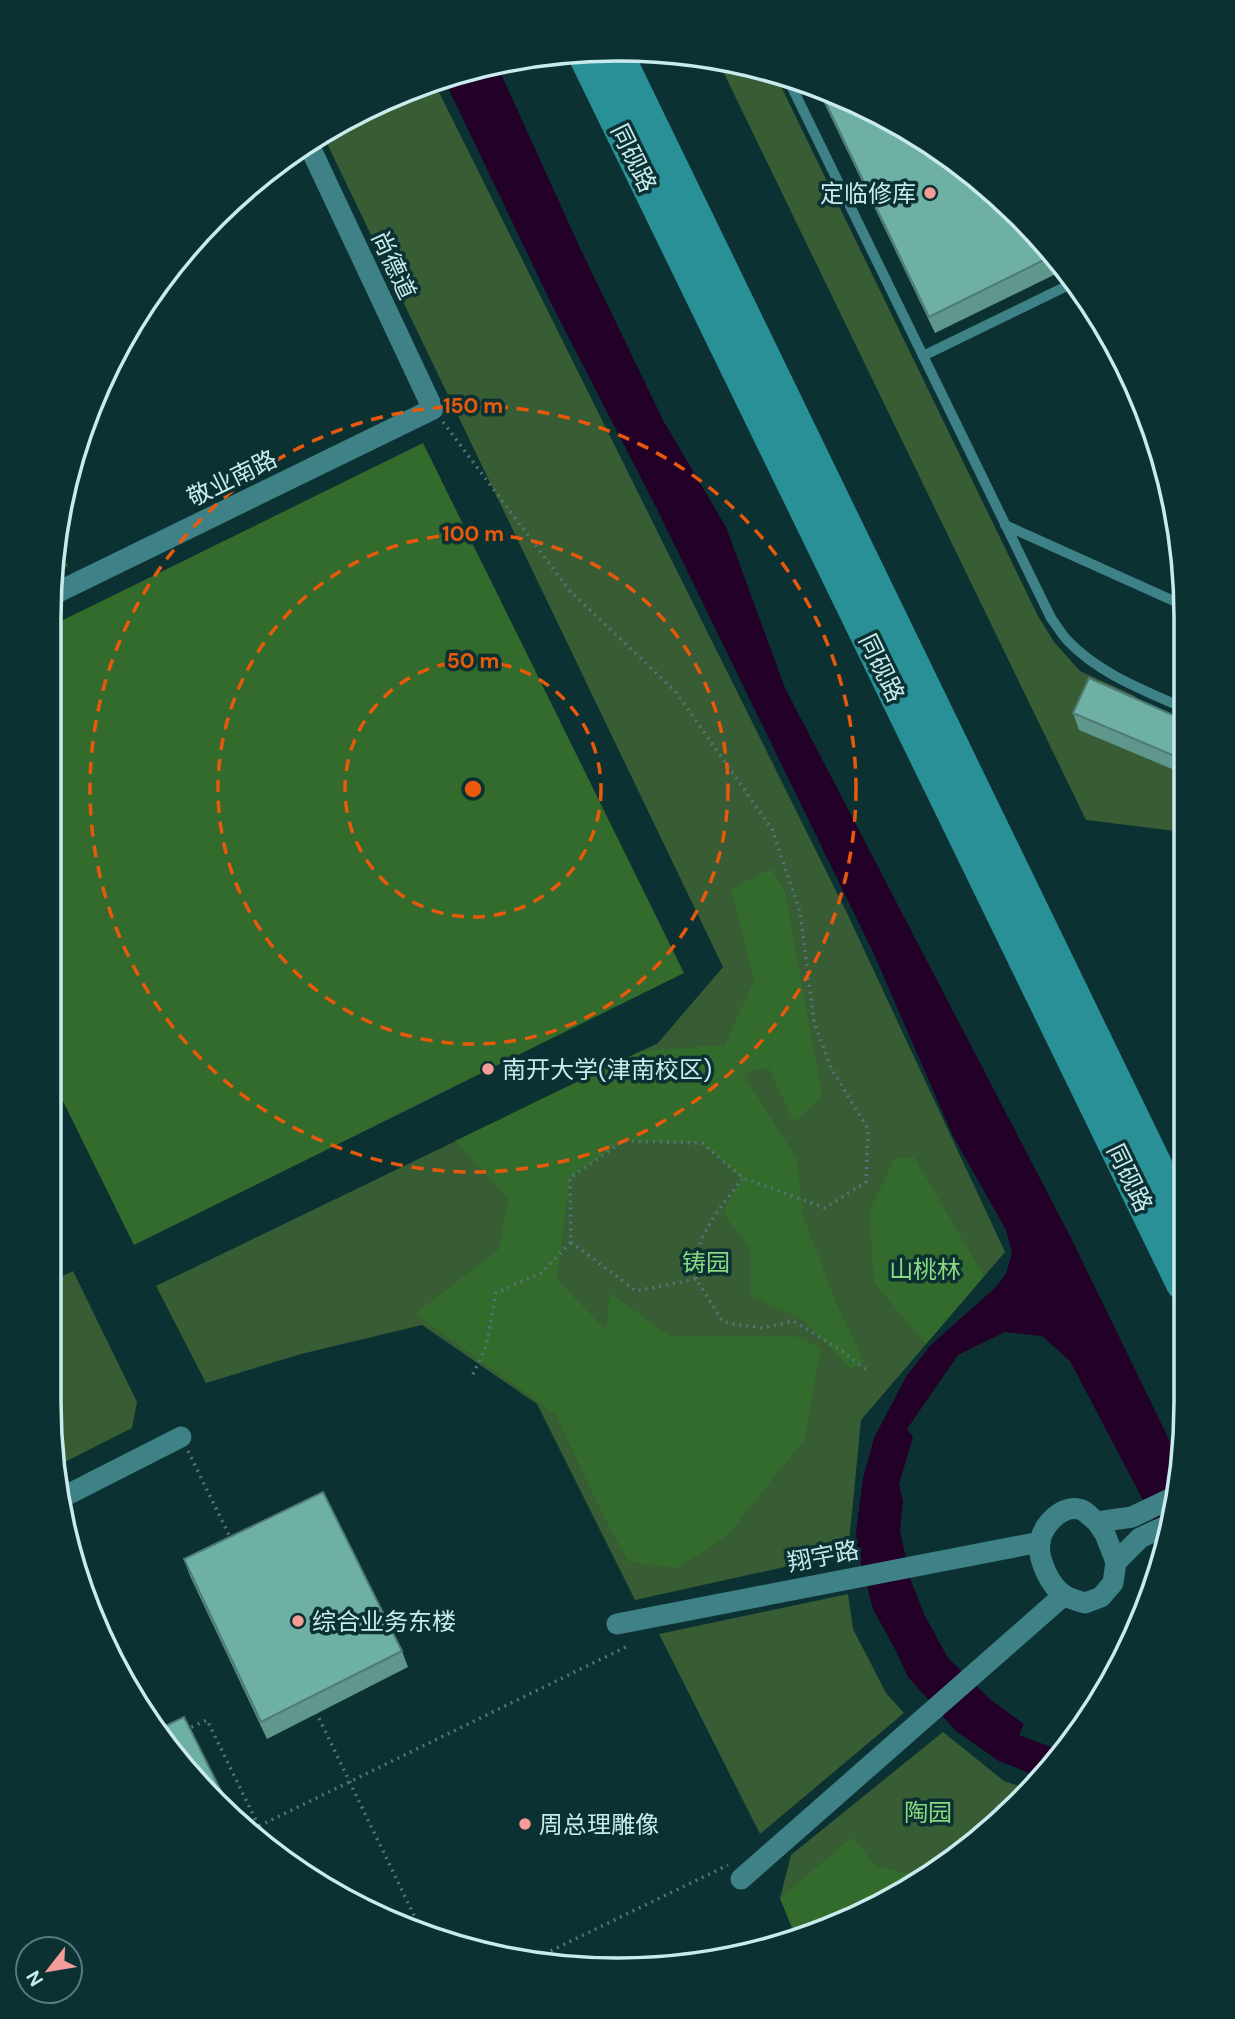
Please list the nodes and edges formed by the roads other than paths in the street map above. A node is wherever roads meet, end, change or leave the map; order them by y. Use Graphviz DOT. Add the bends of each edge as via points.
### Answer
graph roads {
  1 [pos="621,61"];
  2 [pos="588,62"];
  3 [pos="793,90"];
  4 [pos="312,152"];
  5 [pos="1065,287"];
  6 [pos="923,356"];
  7 [pos="433,409"];
  8 [pos="1005,525"];
  9 [pos="62,590"];
  10 [pos="1174,601"];
  11 [pos="1174,704"];
  12 [pos="1174,1202"];
  13 [pos="1174,1268"];
  14 [pos="181,1437"];
  15 [pos="69,1494"];
  16 [pos="1164,1502"];
  17 [pos="1097,1522"];
  18 [pos="1159,1529"];
  19 [pos="1040,1542"];
  20 [pos="1116,1562"];
  21 [pos="1064,1595"];
  22 [pos="617,1624"];
  23 [pos="737,1871"];
  1 -- 12 [label="main road, 同砚路"];
  2 -- 13 [label="main road, 同砚路"];
  3 -- 6 [label="lane"];
  4 -- 7 [label="street, 尚德道"];
  5 -- 6 [label="lane"];
  6 -- 8 [label="lane"];
  7 -- 9 [label="street, 敬业南路"];
  8 -- 10 [label="lane"];
  8 -- 11 [label="lane" via="1051,618 1067,639 1093,662"];
  14 -- 15 [label="street"];
  16 -- 17 [label="street" via="1132,1517"];
  17 -- 19 [label="street" via="1070,1508 1049,1523"];
  17 -- 20 [label="street"];
  18 -- 20 [label="street" via="1140,1538"];
  19 -- 21 [label="street" via="1045,1572"];
  19 -- 22 [label="street, 翔宇路"];
  20 -- 21 [label="street" via="1113,1583 1101,1597 1085,1603"];
  21 -- 23 [label="street" via="916,1726"];
}
